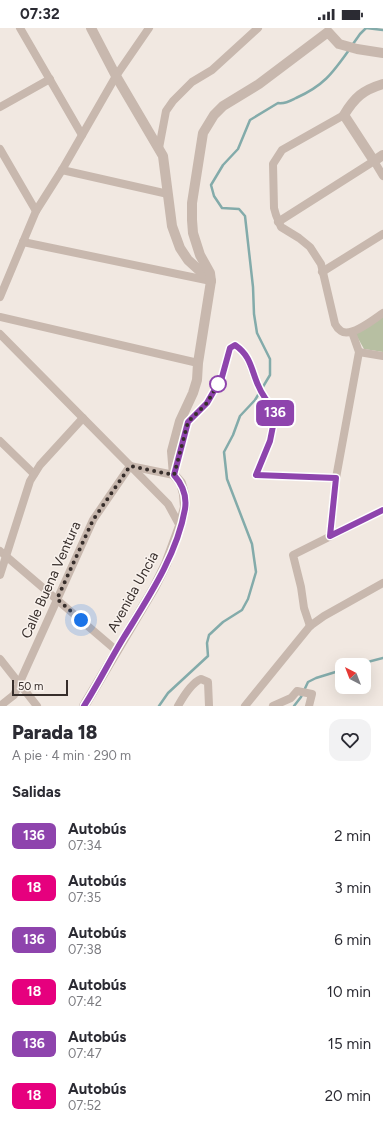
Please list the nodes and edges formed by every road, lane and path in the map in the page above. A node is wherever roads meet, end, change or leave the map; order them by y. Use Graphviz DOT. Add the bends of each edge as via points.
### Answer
graph roads {
  1 [pos="20,28"];
  2 [pos="90,28"];
  3 [pos="149,28"];
  4 [pos="258,28"];
  5 [pos="330,30"];
  6 [pos="383,53"];
  7 [pos="116,76"];
  8 [pos="50,79"];
  9 [pos="383,84"];
  10 [pos="0,107"];
  11 [pos="344,115"];
  12 [pos="82,135"];
  13 [pos="159,148"];
  14 [pos="0,150"];
  15 [pos="383,155"];
  16 [pos="374,161"];
  17 [pos="62,170"];
  18 [pos="383,176"];
  19 [pos="168,194"];
  20 [pos="36,211"];
  21 [pos="278,222"];
  22 [pos="383,234"];
  23 [pos="23,242"];
  24 [pos="322,272"];
  25 [pos="212,281"];
  26 [pos="0,297"];
  27 [pos="383,313"];
  28 [pos="0,317"];
  29 [pos="352,332"];
  30 [pos="0,334"];
  31 [pos="359,352"];
  32 [pos="383,356"];
  33 [pos="198,363"];
  34 [pos="83,418"];
  35 [pos="0,441"];
  36 [pos="130,466"];
  37 [pos="34,474"];
  38 [pos="174,475"];
  39 [pos="336,478"];
  40 [pos="383,510"];
  41 [pos="180,526"];
  42 [pos="330,536"];
  43 [pos="3,553"];
  44 [pos="0,575"];
  45 [pos="383,583"];
  46 [pos="57,599"];
  47 [pos="310,626"];
  48 [pos="116,651"];
  49 [pos="0,659"];
  50 [pos="19,683"];
  51 [pos="0,706"];
  52 [pos="37,706"];
  53 [pos="84,706"];
  54 [pos="178,706"];
  55 [pos="209,706"];
  56 [pos="245,706"];
  57 [pos="273,706"];
  58 [pos="309,706"];
  1 -- 8 [label="street"];
  2 -- 7 [label="street"];
  3 -- 7 [label="street"];
  4 -- 13 [label="street" via="212,70 192,82 173,101 166,111"];
  5 -- 6 [label="street" via="340,44"];
  5 -- 25 [label="street" via="259,84 223,106 207,124 203,133 192,203 192,220 200,255"];
  7 -- 12 [label="street"];
  7 -- 13 [label="street"];
  8 -- 10 [label="street"];
  8 -- 12 [label="street"];
  9 -- 11 [label="street" via="358,96"];
  11 -- 16 [label="street"];
  11 -- 21 [label="street" via="282,150 277,157 273,164 274,208"];
  12 -- 17 [label="street"];
  13 -- 19 [label="street" via="163,156"];
  14 -- 20 [label="street"];
  15 -- 16 [label="street"];
  16 -- 18 [label="street"];
  16 -- 21 [label="street"];
  17 -- 19 [label="street"];
  17 -- 20 [label="street"];
  19 -- 25 [label="street" via="172,226 180,248 188,260"];
  20 -- 23 [label="street"];
  21 -- 24 [label="street" via="281,228 310,247 321,264"];
  22 -- 24 [label="street"];
  23 -- 25 [label="street"];
  23 -- 26 [label="street"];
  24 -- 29 [label="street" via="335,324 345,333"];
  25 -- 33 [label="street, Avenida Uncia"];
  27 -- 29 [label="street"];
  28 -- 33 [label="street"];
  29 -- 31 [label="street"];
  30 -- 34 [label="street"];
  31 -- 32 [label="street"];
  31 -- 39 [label="street"];
  33 -- 38 [label="street, Avenida Uncia" via="197,380 180,421 172,451"];
  34 -- 36 [label="street"];
  34 -- 37 [label="street"];
  35 -- 37 [label="street"];
  36 -- 38 [label="street"];
  36 -- 41 [label="street" via="168,504"];
  36 -- 46 [label="street, Calle Buena Ventura" via="93,520"];
  37 -- 43 [label="street"];
  38 -- 39 [label="street" via="188,422 207,403 222,377 230,348 235,345 243,351 265,399 276,411 270,441 256,475"];
  38 -- 41 [label="street, Avenida Uncia" via="181,483 184,494 185,507"];
  39 -- 42 [label="street"];
  40 -- 42 [label="street"];
  41 -- 48 [label="street, Avenida Uncia" via="154,588"];
  42 -- 47 [label="street" via="293,555"];
  43 -- 44 [label="street"];
  43 -- 46 [label="street"];
  45 -- 47 [label="street"];
  46 -- 48 [label="street"];
  46 -- 50 [label="street, Calle Buena Ventura"];
  47 -- 56 [label="street"];
  48 -- 53 [label="street, Avenida Uncia"];
  49 -- 50 [label="street"];
  50 -- 51 [label="street, Calle Buena Ventura" via="14,695"];
  50 -- 52 [label="street"];
  54 -- 55 [label="street" via="189,690 201,679 208,682"];
  57 -- 58 [label="street" via="291,698 297,691 312,694"];
}
